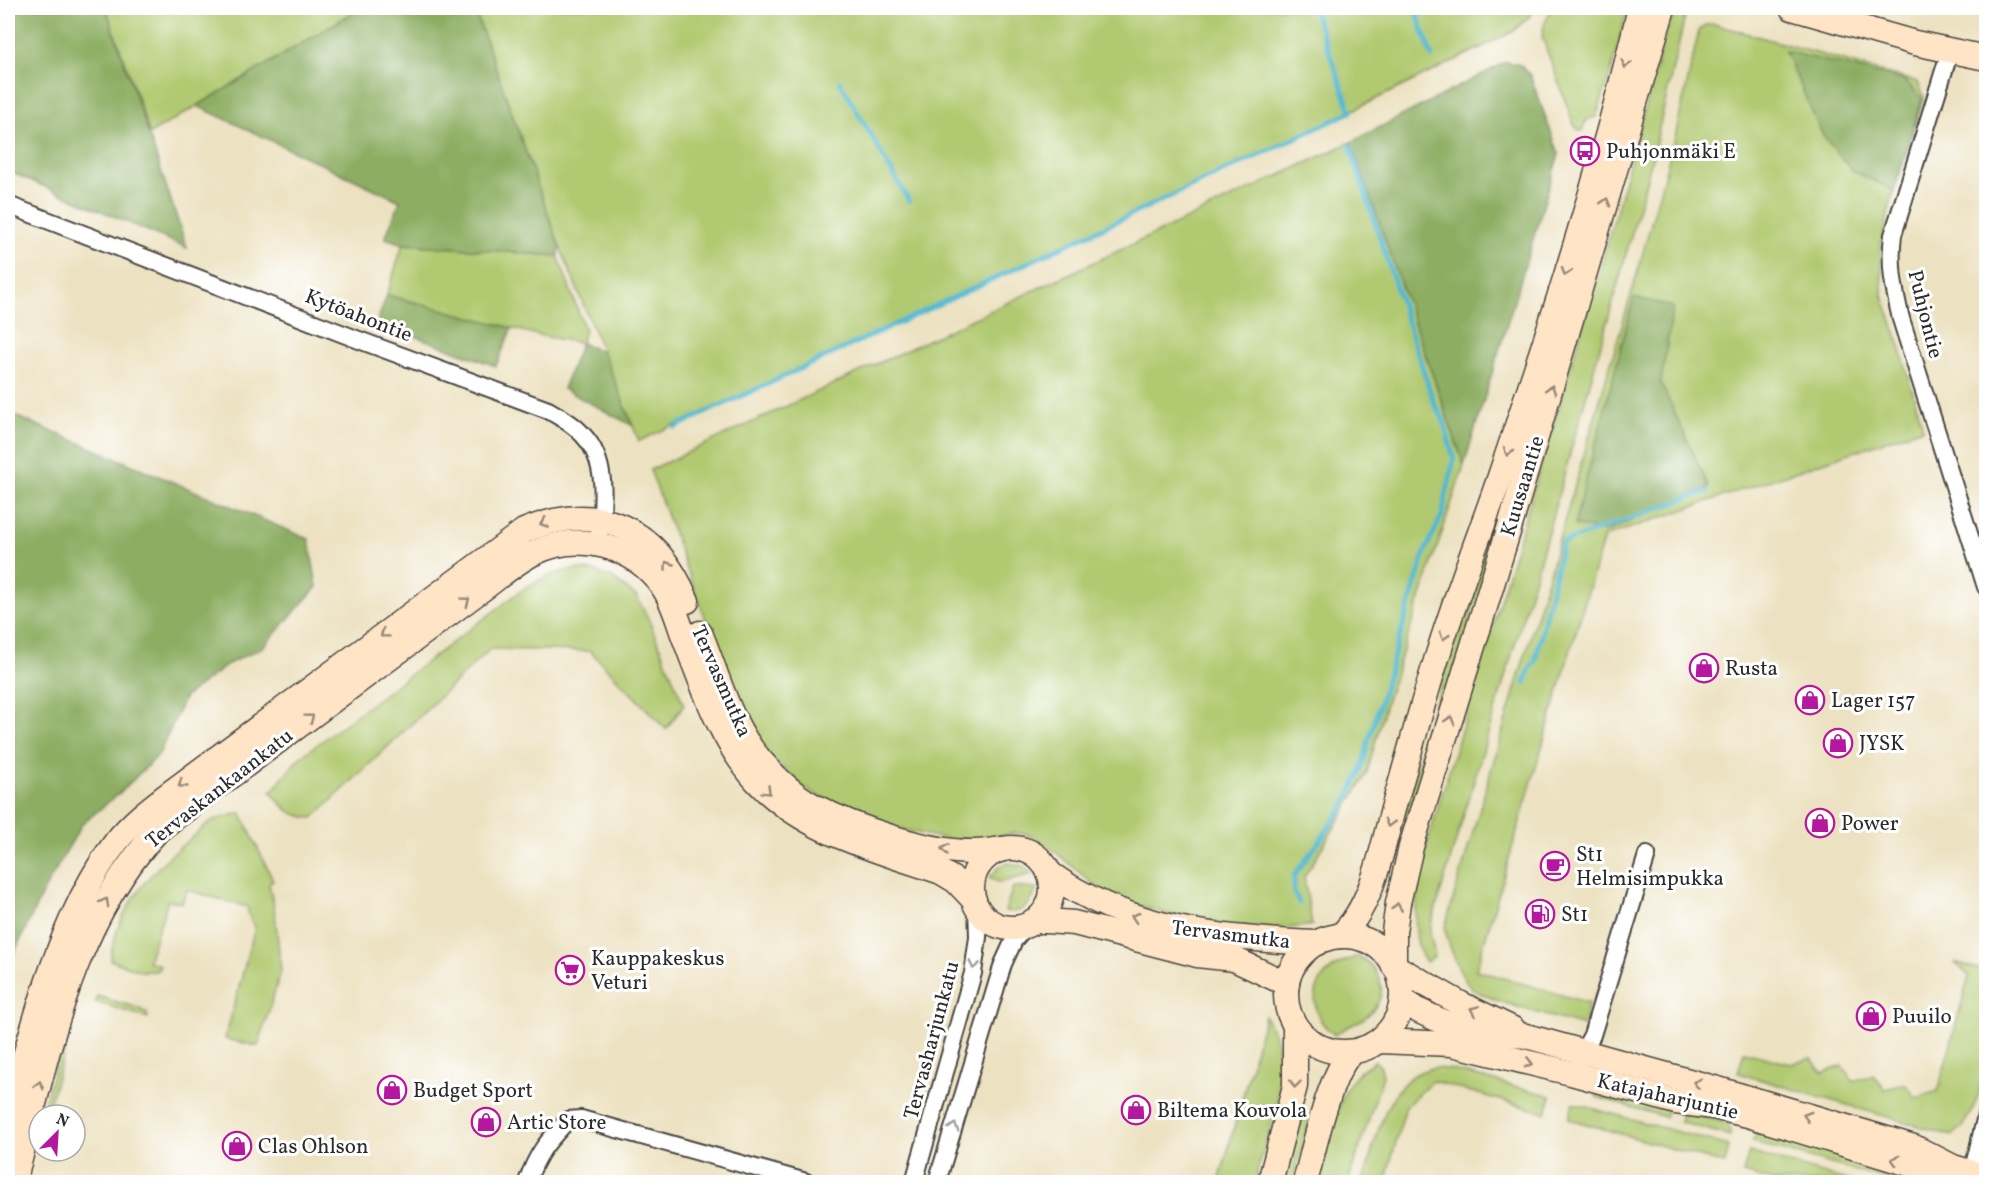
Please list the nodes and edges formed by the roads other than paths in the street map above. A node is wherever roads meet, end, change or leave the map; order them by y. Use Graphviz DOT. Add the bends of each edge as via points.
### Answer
graph roads {
  1 [pos="1640,8"];
  2 [pos="1663,8"];
  3 [pos="1792,8"];
  4 [pos="1950,51"];
  5 [pos="1986,58"];
  6 [pos="8,205"];
  7 [pos="601,520"];
  8 [pos="598,544"];
  9 [pos="1986,587"];
  10 [pos="1003,849"];
  11 [pos="1647,855"];
  12 [pos="1049,873"];
  13 [pos="975,904"];
  14 [pos="1030,923"];
  15 [pos="1328,940"];
  16 [pos="1197,955"];
  17 [pos="1394,966"];
  18 [pos="1287,984"];
  19 [pos="1402,999"];
  20 [pos="1292,1020"];
  21 [pos="1526,1036"];
  22 [pos="1379,1041"];
  23 [pos="1584,1051"];
  24 [pos="1352,1052"];
  25 [pos="1571,1073"];
  26 [pos="1986,1115"];
  27 [pos="8,1119"];
  28 [pos="1965,1175"];
  29 [pos="14,1182"];
  30 [pos="527,1182"];
  31 [pos="806,1182"];
  32 [pos="915,1182"];
  33 [pos="937,1182"];
  34 [pos="1270,1182"];
  35 [pos="1305,1182"];
  1 -- 15 [label="street, Kuusaantie, one-way" via="1567,270 1438,652 1372,880 1354,922"];
  17 -- 2 [label="street, Kuusaantie, one-way" via="1398,903 1411,847"];
  3 -- 4 [label="street"];
  4 -- 5 [label="street"];
  4 -- 9 [label="street, Puhjontie" via="1893,235 1891,277 1901,320"];
  6 -- 7 [label="street, Kytöahontie" via="548,410 584,436 595,454 601,471"];
  7 -- 8 [label="street, Kytöahontie"];
  10 -- 7 [label="street, Tervasmutka, one-way" via="977,852 931,848 843,819 812,805 784,784 744,736 668,563 632,531"];
  7 -- 27 [label="street, Tervaskankaankatu, one-way" via="547,521 524,531 142,814 117,841 81,901 38,1013"];
  8 -- 13 [label="street, Tervasmutka, one-way" via="634,558 663,587 724,733 738,758 774,798 826,830 941,872 956,881"];
  29 -- 8 [label="street, Tervaskankaankatu, one-way" via="73,972 105,901 142,847 158,830 533,554 559,544"];
  10 -- 12 [label="street" via="1026,850 1044,863"];
  10 -- 13 [label="street" via="992,853 976,869 972,881"];
  11 -- 23 [label="street"];
  12 -- 14 [label="street" via="1050,900"];
  15 -- 12 [label="street, Tervasmutka, one-way" via="1252,940 1170,927 1090,899"];
  13 -- 14 [label="street" via="991,922 1002,926 1015,928"];
  13 -- 32 [label="street, Tervasharjunkatu, one-way" via="978,937 973,973"];
  14 -- 16 [label="street, Tervasmutka" via="1065,922"];
  33 -- 14 [label="street, one-way" via="1004,964 1014,940"];
  15 -- 17 [label="street" via="1356,938 1371,943"];
  15 -- 18 [label="street" via="1297,960"];
  16 -- 18 [label="street, Tervasmutka" via="1234,959"];
  16 -- 20 [label="street" via="1263,990"];
  17 -- 19 [label="street"];
  21 -- 17 [label="street, one-way"];
  18 -- 20 [label="street"];
  19 -- 21 [label="street, Katajaharjuntie" via="1441,1021 1477,1031"];
  19 -- 22 [label="street" via="1393,1026"];
  20 -- 24 [label="street" via="1314,1044"];
  20 -- 34 [label="street, one-way" via="1295,1086"];
  21 -- 23 [label="street, Katajaharjuntie"];
  22 -- 24 [label="street"];
  22 -- 25 [label="street, Katajaharjuntie, one-way" via="1452,1044"];
  23 -- 25 [label="street"];
  28 -- 23 [label="street, Katajaharjuntie, one-way" via="1914,1147"];
  24 -- 35 [label="street" via="1334,1082"];
  28 -- 25 [label="street, Katajaharjuntie, one-way" via="1909,1164 1748,1115 1676,1102"];
  26 -- 28 [label="street"];
  30 -- 31 [label="street" via="545,1145 568,1120 581,1119"];
}
